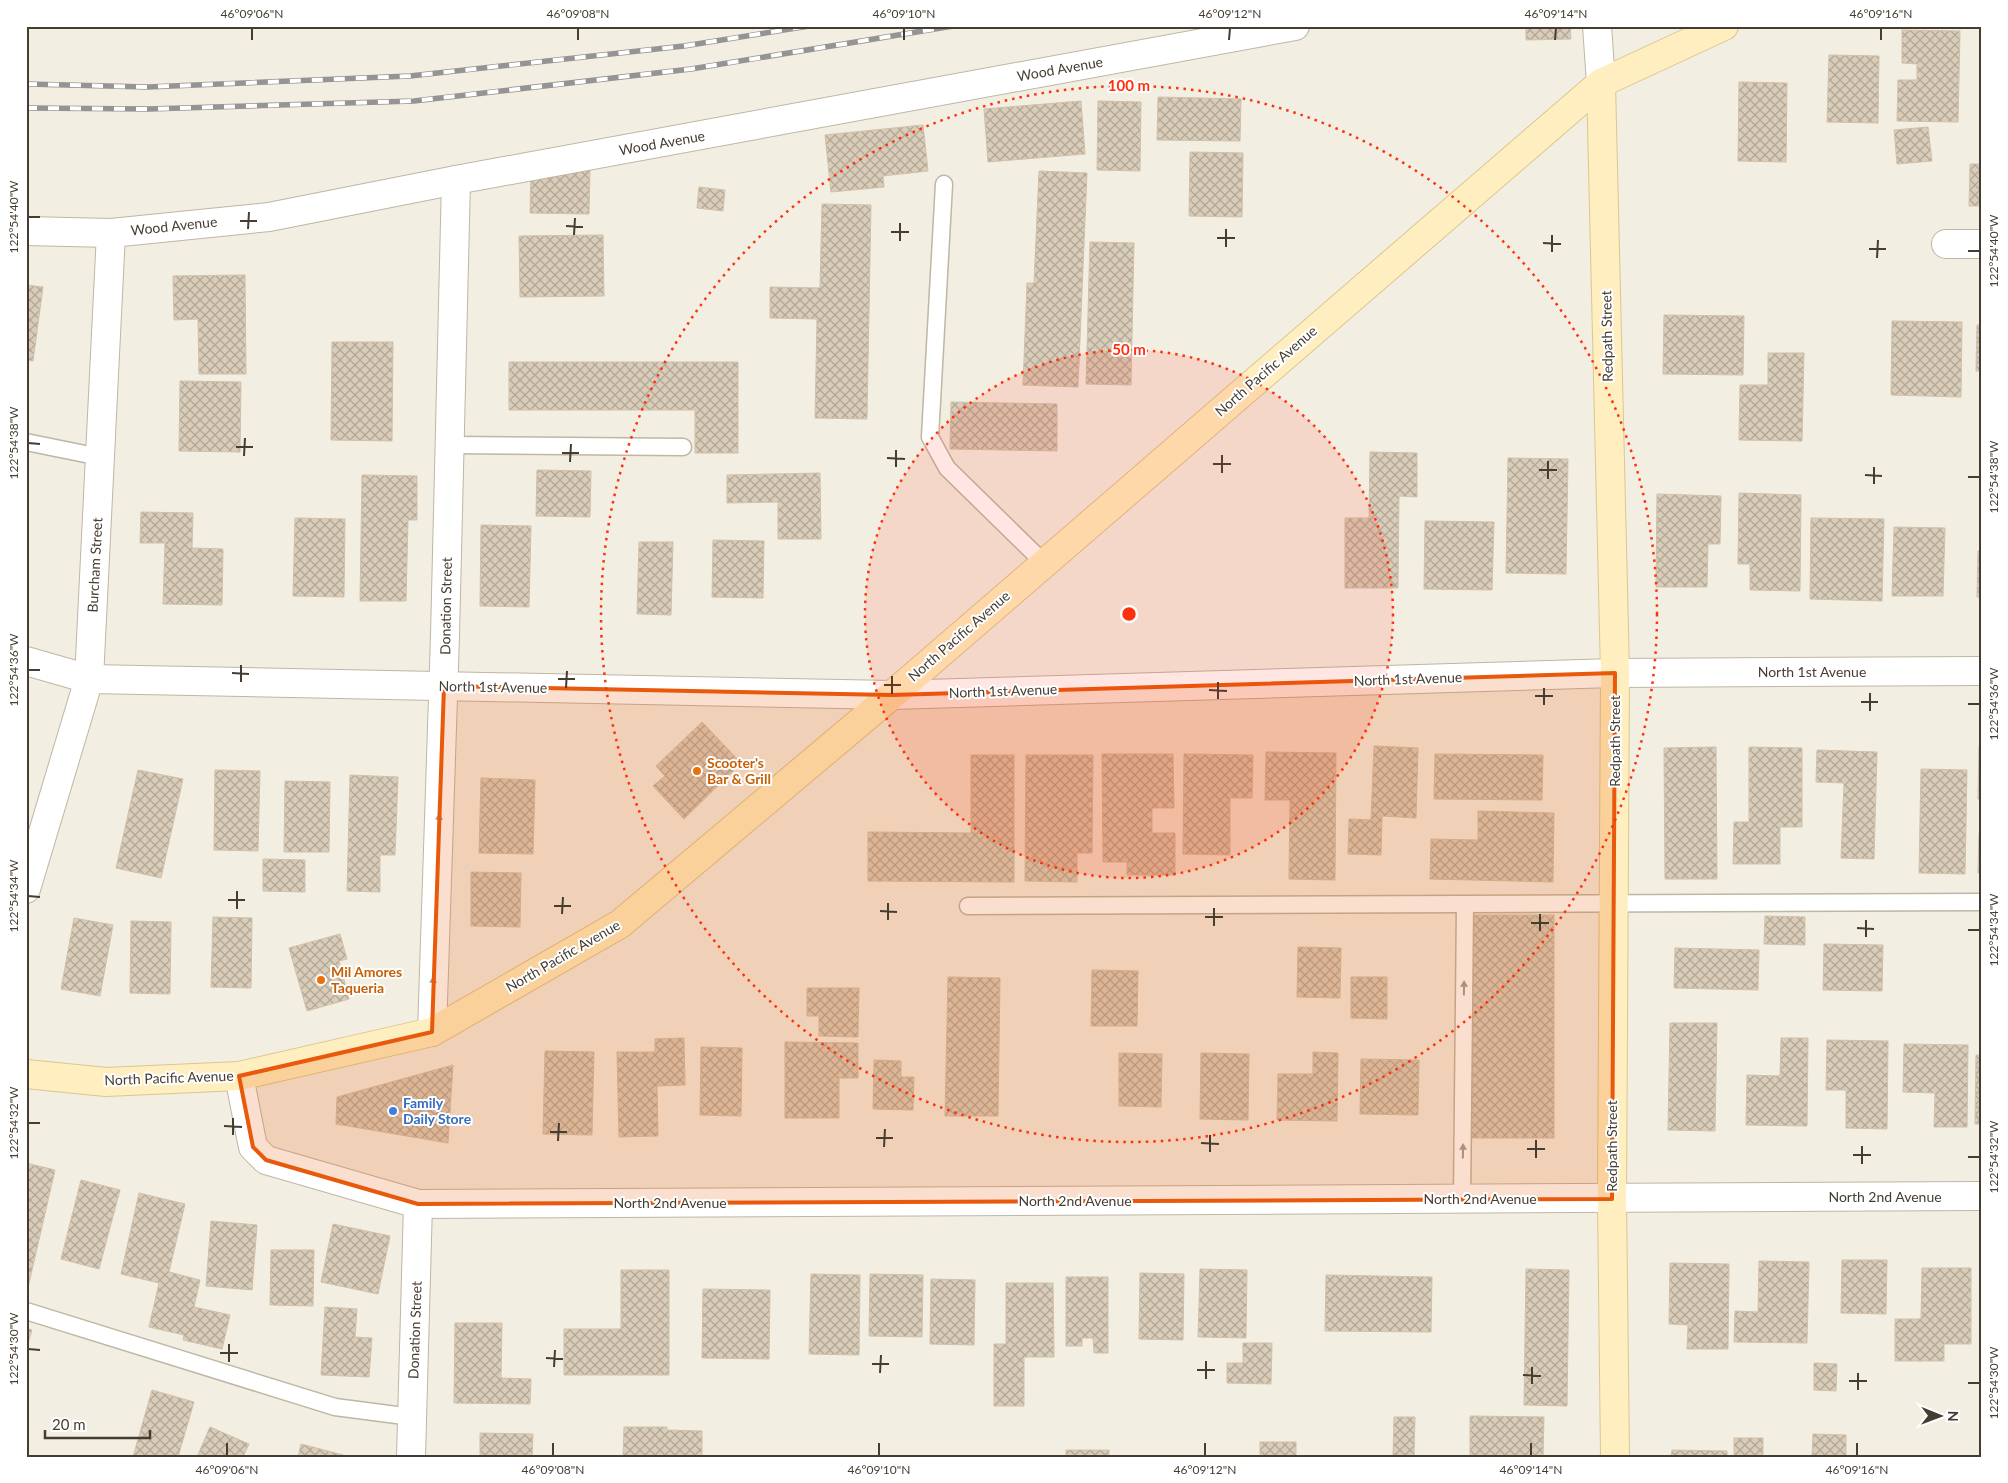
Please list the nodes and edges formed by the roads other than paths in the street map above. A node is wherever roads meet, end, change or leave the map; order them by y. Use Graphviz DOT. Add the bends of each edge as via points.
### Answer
graph roads {
  1 [pos="1295,26"];
  2 [pos="1597,26"];
  3 [pos="1724,26"];
  4 [pos="1601,82"];
  5 [pos="456,180"];
  6 [pos="944,184"];
  7 [pos="26,231"];
  8 [pos="111,233"];
  9 [pos="1946,244"];
  10 [pos="1982,244"];
  11 [pos="26,442"];
  12 [pos="450,445"];
  13 [pos="683,447"];
  14 [pos="100,457"];
  15 [pos="1044,563"];
  16 [pos="26,661"];
  17 [pos="1982,671"];
  18 [pos="1615,673"];
  19 [pos="89,680"];
  20 [pos="444,686"];
  21 [pos="892,695"];
  22 [pos="28,880"];
  23 [pos="1982,902"];
  24 [pos="1614,904"];
  25 [pos="1465,905"];
  26 [pos="968,906"];
  27 [pos="432,1032"];
  28 [pos="26,1074"];
  29 [pos="239,1076"];
  30 [pos="1982,1196"];
  31 [pos="1612,1198"];
  32 [pos="1462,1200"];
  33 [pos="418,1204"];
  34 [pos="26,1311"];
  35 [pos="412,1417"];
  36 [pos="411,1457"];
  37 [pos="1615,1457"];
  1 -- 5 [label="street, Wood Avenue"];
  2 -- 4 [label="street, Redpath Street"];
  3 -- 4 [label="street, North Pacific Avenue"];
  4 -- 15 [label="street, North Pacific Avenue"];
  4 -- 18 [label="street, Redpath Street"];
  5 -- 8 [label="street, Wood Avenue" via="269,217"];
  5 -- 12 [label="street, Donation Street"];
  6 -- 15 [label="lane" via="930,437 947,468"];
  7 -- 8 [label="street, Wood Avenue"];
  8 -- 14 [label="street, Burcham Street"];
  9 -- 10 [label="street"];
  11 -- 14 [label="lane"];
  12 -- 13 [label="lane"];
  12 -- 20 [label="street, Donation Street"];
  14 -- 19 [label="street, Burcham Street"];
  15 -- 21 [label="street, North Pacific Avenue"];
  16 -- 19 [label="street, North 1st Avenue"];
  17 -- 18 [label="street, North 1st Avenue"];
  18 -- 21 [label="street, North 1st Avenue"];
  18 -- 24 [label="street, Redpath Street"];
  19 -- 20 [label="street, North 1st Avenue"];
  19 -- 22 [label="street, Burcham Street"];
  20 -- 21 [label="street, North 1st Avenue"];
  27 -- 20 [label="street, Donation Street, one-way"];
  21 -- 27 [label="street, North Pacific Avenue" via="620,924"];
  23 -- 24 [label="lane"];
  24 -- 25 [label="lane"];
  24 -- 31 [label="street, Redpath Street"];
  25 -- 26 [label="lane"];
  32 -- 25 [label="lane, one-way"];
  27 -- 29 [label="street, North Pacific Avenue"];
  28 -- 29 [label="street, North Pacific Avenue" via="106,1082"];
  29 -- 33 [label="street, North 2nd Avenue" via="253,1147 266,1160"];
  30 -- 31 [label="street, North 2nd Avenue"];
  31 -- 32 [label="street, North 2nd Avenue"];
  31 -- 37 [label="street, Redpath Street"];
  32 -- 33 [label="street, North 2nd Avenue"];
  33 -- 35 [label="street, Donation Street"];
  34 -- 35 [label="lane" via="335,1407"];
  35 -- 36 [label="street, Donation Street"];
}
